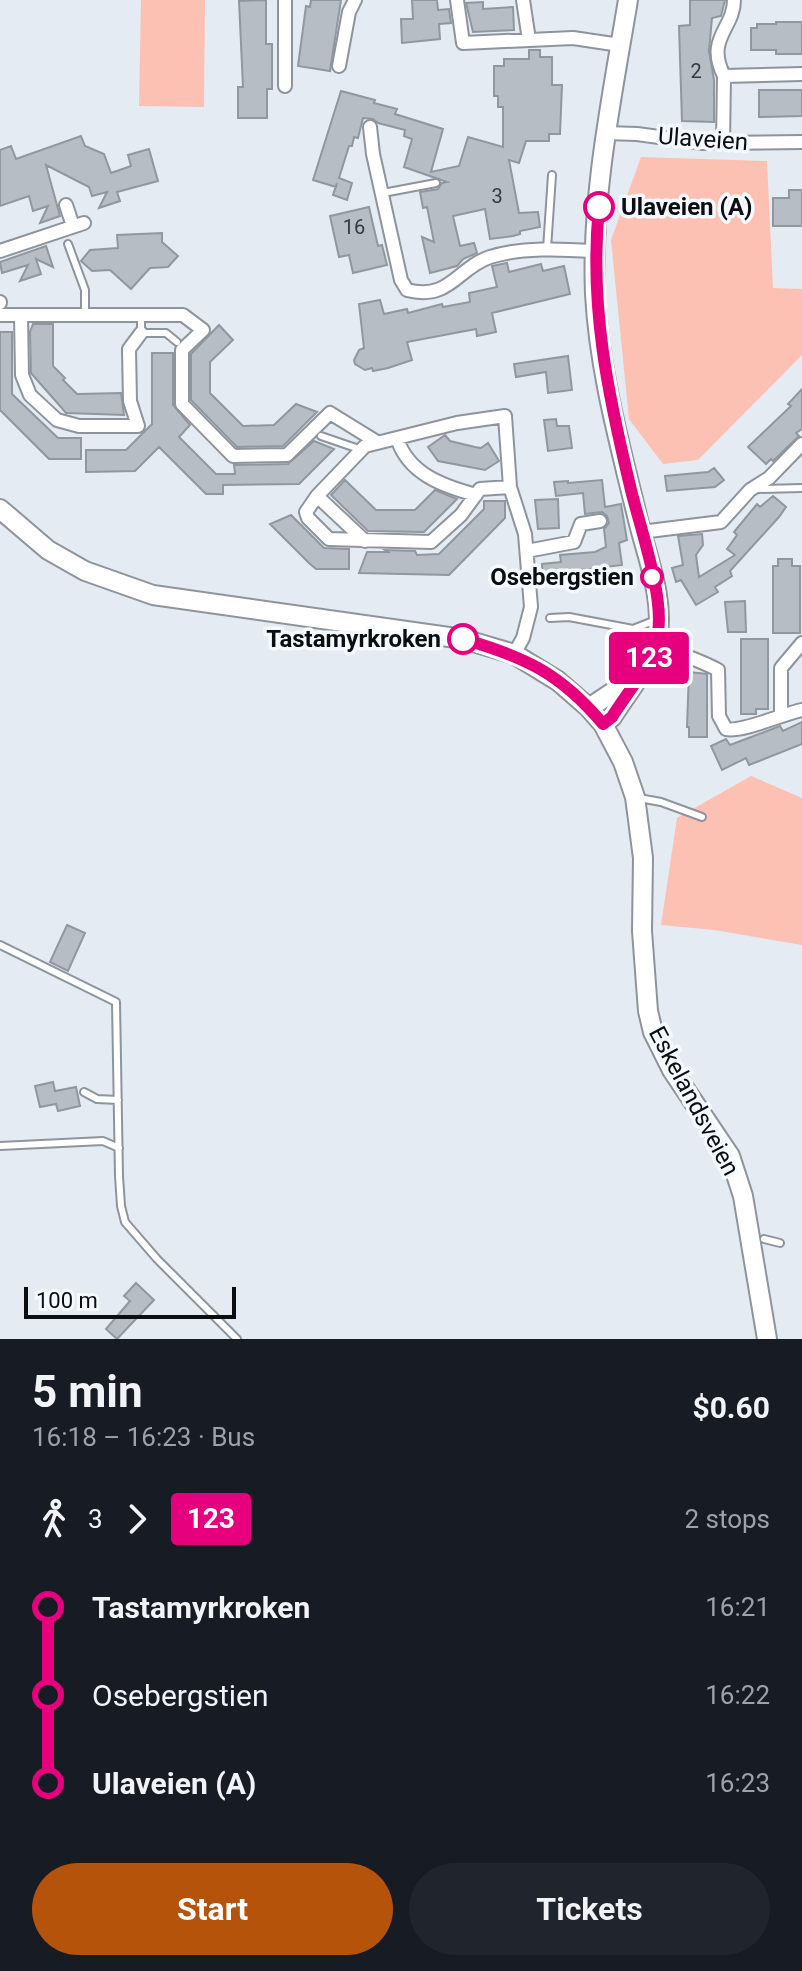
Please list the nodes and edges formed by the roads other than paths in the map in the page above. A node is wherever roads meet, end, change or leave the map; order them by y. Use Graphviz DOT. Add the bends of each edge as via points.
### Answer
graph roads {
  1 [pos="285,0"];
  2 [pos="355,0"];
  3 [pos="457,0"];
  4 [pos="523,0"];
  5 [pos="628,0"];
  6 [pos="734,0"];
  7 [pos="529,40"];
  8 [pos="620,45"];
  9 [pos="339,66"];
  10 [pos="802,74"];
  11 [pos="724,76"];
  12 [pos="285,86"];
  13 [pos="370,127"];
  14 [pos="605,133"];
  15 [pos="802,142"];
  16 [pos="723,143"];
  17 [pos="552,175"];
  18 [pos="436,183"];
  19 [pos="383,193"];
  20 [pos="66,205"];
  21 [pos="68,244"];
  22 [pos="547,249"];
  23 [pos="0,251"];
  24 [pos="594,251"];
  25 [pos="85,314"];
  26 [pos="141,314"];
  27 [pos="0,315"];
  28 [pos="21,315"];
  29 [pos="141,333"];
  30 [pos="177,342"];
  31 [pos="321,436"];
  32 [pos="397,438"];
  33 [pos="377,442"];
  34 [pos="802,444"];
  35 [pos="359,449"];
  36 [pos="510,487"];
  37 [pos="802,488"];
  38 [pos="750,490"];
  39 [pos="476,495"];
  40 [pos="317,496"];
  41 [pos="0,509"];
  42 [pos="600,521"];
  43 [pos="641,532"];
  44 [pos="365,541"];
  45 [pos="527,551"];
  46 [pos="550,618"];
  47 [pos="660,619"];
  48 [pos="657,642"];
  49 [pos="802,643"];
  50 [pos="514,654"];
  51 [pos="637,677"];
  52 [pos="589,708"];
  53 [pos="802,710"];
  54 [pos="781,714"];
  55 [pos="603,724"];
  56 [pos="635,797"];
  57 [pos="702,817"];
  58 [pos="0,945"];
  59 [pos="84,1092"];
  60 [pos="118,1100"];
  61 [pos="0,1146"];
  62 [pos="119,1148"];
  63 [pos="764,1239"];
  64 [pos="780,1243"];
  65 [pos="237,1339"];
  66 [pos="767,1339"];
  1 -- 12 [label="street"];
  2 -- 9 [label="street"];
  3 -- 7 [label="street" via="463,43"];
  4 -- 7 [label="street"];
  5 -- 8 [label="main road"];
  6 -- 11 [label="street" via="718,43"];
  7 -- 8 [label="street" via="573,38"];
  8 -- 14 [label="main road"];
  10 -- 11 [label="street"];
  11 -- 16 [label="street"];
  13 -- 19 [label="street"];
  14 -- 16 [label="street, Ulaveien"];
  14 -- 24 [label="main road"];
  15 -- 16 [label="street, Ulaveien"];
  17 -- 22 [label="lane"];
  18 -- 19 [label="lane"];
  19 -- 22 [label="street" via="407,290 437,291 488,258"];
  20 -- 23 [label="street" via="78,224"];
  21 -- 25 [label="lane" via="85,290"];
  22 -- 24 [label="street"];
  24 -- 43 [label="main road" via="607,390"];
  25 -- 26 [label="street"];
  25 -- 28 [label="street"];
  26 -- 29 [label="lane"];
  26 -- 33 [label="street" via="183,315 203,330 182,350 182,404 233,456 287,455 330,413"];
  27 -- 28 [label="street"];
  28 -- 29 [label="street" via="22,375 30,395 57,420 79,426 138,426 130,401 129,349"];
  29 -- 30 [label="lane" via="166,333"];
  31 -- 35 [label="lane"];
  32 -- 33 [label="street"];
  32 -- 36 [label="street" via="505,416"];
  32 -- 39 [label="street" via="414,467"];
  33 -- 35 [label="street"];
  34 -- 38 [label="street"];
  35 -- 40 [label="street"];
  36 -- 39 [label="street" via="481,488"];
  36 -- 45 [label="street"];
  37 -- 38 [label="lane"];
  38 -- 43 [label="street" via="715,524"];
  39 -- 44 [label="street" via="434,542"];
  40 -- 44 [label="street"];
  40 -- 44 [label="street" via="306,514 329,539"];
  41 -- 50 [label="main road, Eskelandsveien" via="48,550 85,571 153,595 463,639"];
  42 -- 45 [label="street" via="581,524 574,542"];
  43 -- 47 [label="main road"];
  45 -- 50 [label="street" via="531,607"];
  46 -- 47 [label="lane" via="633,629"];
  47 -- 48 [label="main road"];
  48 -- 51 [label="main road"];
  48 -- 54 [label="street" via="718,670 719,716 726,729 743,729"];
  49 -- 54 [label="street" via="781,668"];
  50 -- 52 [label="main road, Eskelandsveien"];
  51 -- 52 [label="main road"];
  51 -- 55 [label="main road"];
  52 -- 55 [label="main road, Eskelandsveien"];
  53 -- 54 [label="street"];
  55 -- 56 [label="main road, Eskelandsveien"];
  56 -- 57 [label="lane"];
  56 -- 66 [label="main road, Eskelandsveien" via="653,1032 730,1156 743,1196"];
  58 -- 60 [label="lane" via="116,1002"];
  59 -- 60 [label="lane"];
  60 -- 62 [label="lane"];
  61 -- 62 [label="lane" via="103,1141"];
  62 -- 65 [label="lane" via="125,1222"];
  63 -- 64 [label="lane"];
}
